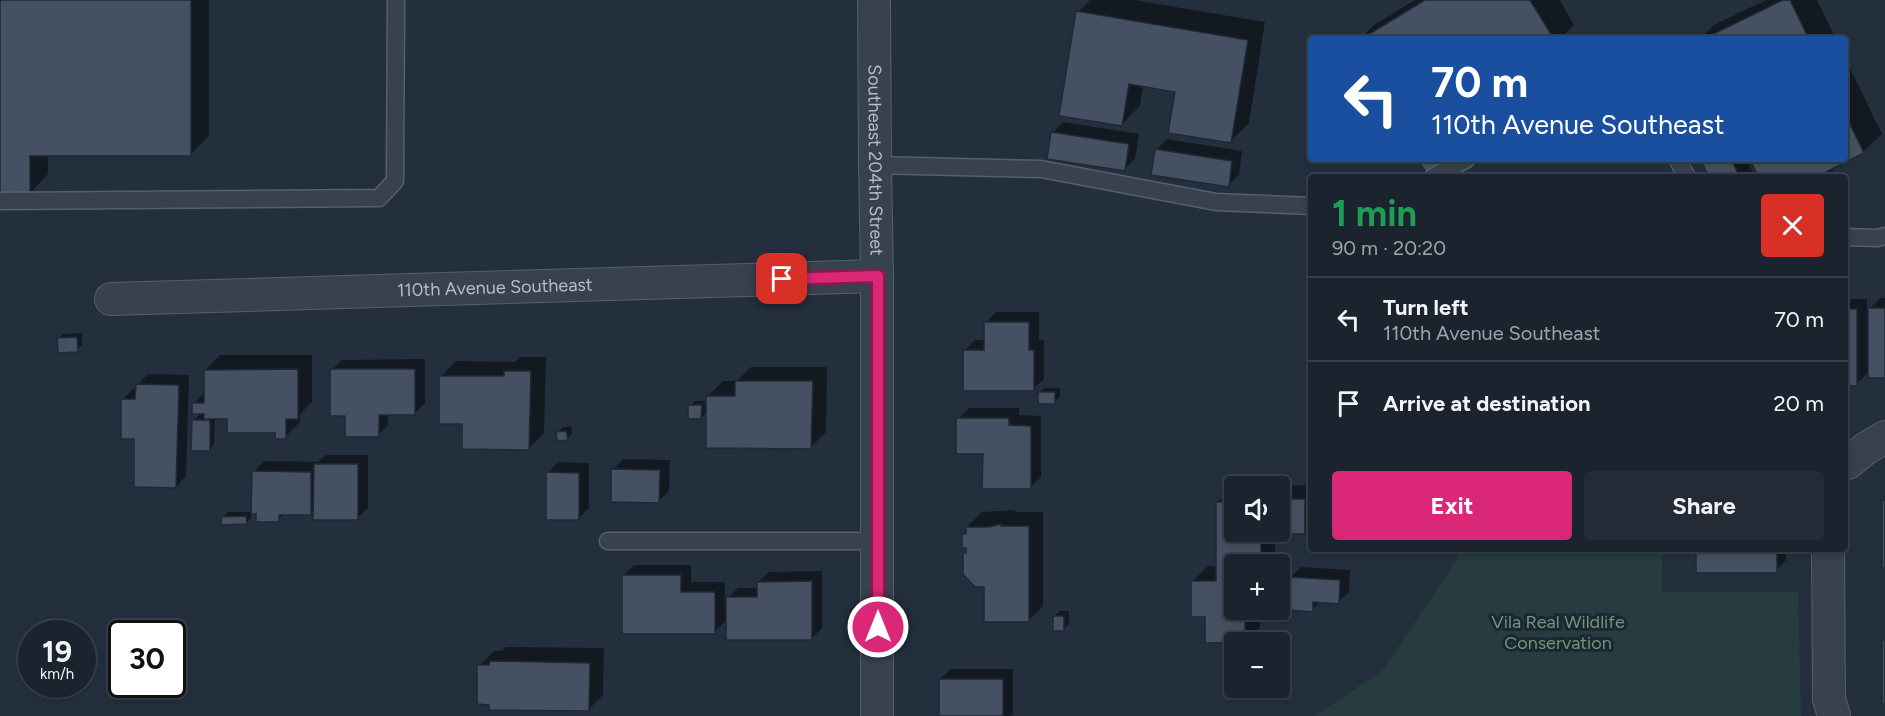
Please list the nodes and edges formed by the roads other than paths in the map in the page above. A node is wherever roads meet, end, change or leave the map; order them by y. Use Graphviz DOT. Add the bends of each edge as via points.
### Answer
graph roads {
  1 [pos="396,0"];
  2 [pos="874,0"];
  3 [pos="1461,162"];
  4 [pos="875,165"];
  5 [pos="1439,174"];
  6 [pos="0,201"];
  7 [pos="1308,206"];
  8 [pos="1885,236"];
  9 [pos="1848,237"];
  10 [pos="878,276"];
  11 [pos="111,299"];
  12 [pos="1885,437"];
  13 [pos="1848,462"];
  14 [pos="878,541"];
  15 [pos="608,542"];
  16 [pos="1828,552"];
  17 [pos="878,716"];
  18 [pos="1834,716"];
  1 -- 6 [label="lane" via="395,181 379,198"];
  2 -- 4 [label="street, Southeast 204th Street"];
  3 -- 5 [label="lane"];
  4 -- 7 [label="lane" via="1041,169 1216,202"];
  4 -- 10 [label="street, Southeast 204th Street"];
  8 -- 9 [label="lane"];
  10 -- 11 [label="street, 110th Avenue Southeast"];
  10 -- 14 [label="street, Southeast 204th Street"];
  12 -- 13 [label="street"];
  14 -- 15 [label="lane"];
  14 -- 17 [label="street, Southeast 204th Street"];
  16 -- 18 [label="street" via="1829,699"];
}
